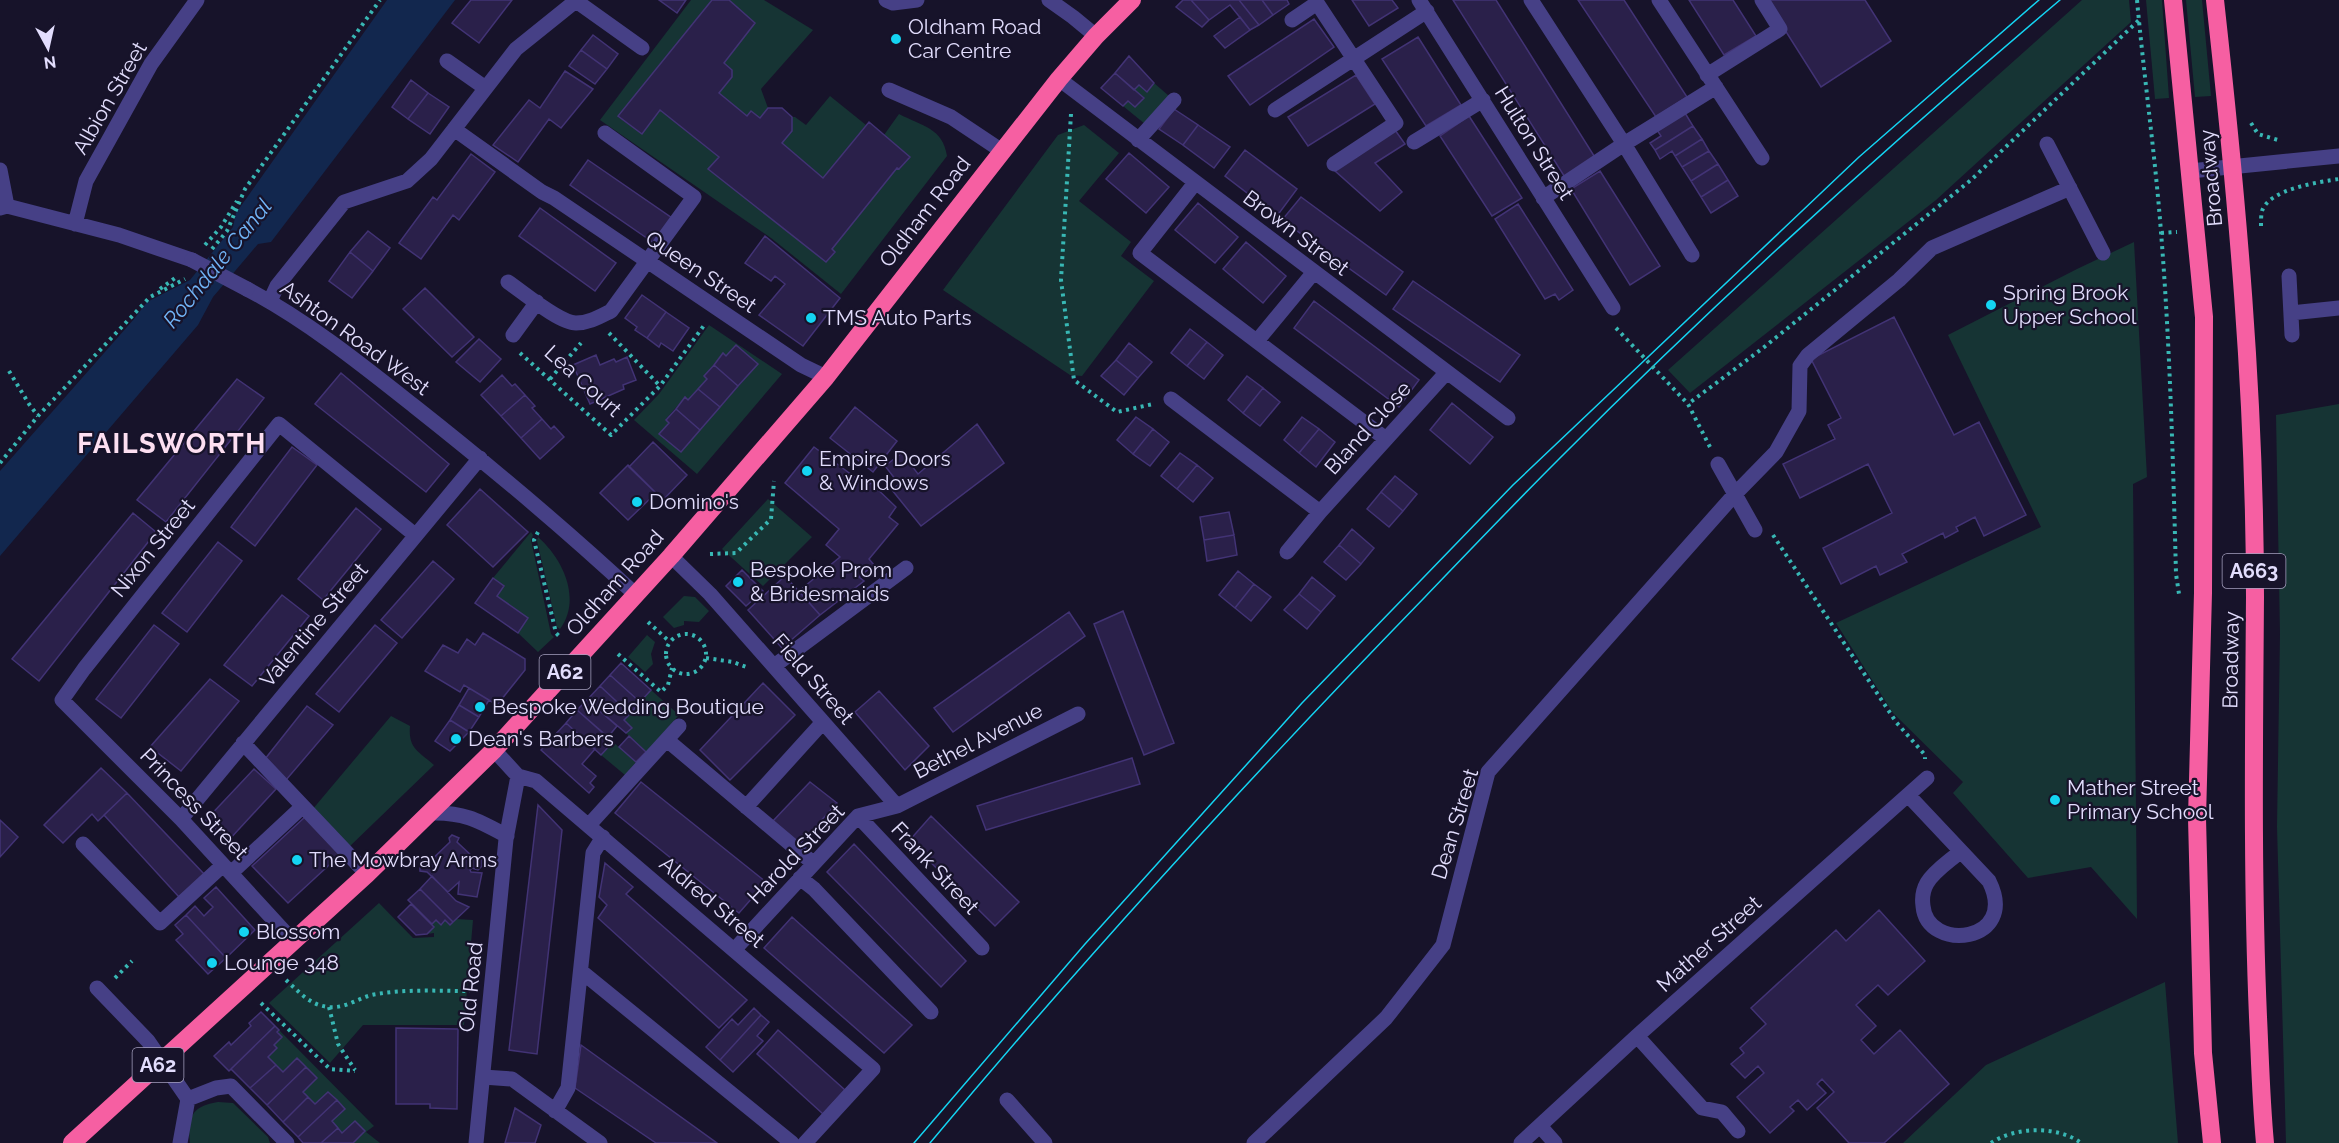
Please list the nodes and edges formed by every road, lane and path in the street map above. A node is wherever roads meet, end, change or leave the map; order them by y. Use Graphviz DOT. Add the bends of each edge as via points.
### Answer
graph roads {
  1 [pos="196,0"];
  2 [pos="380,0"];
  3 [pos="886,0"];
  4 [pos="917,0"];
  5 [pos="1049,0"];
  6 [pos="1132,0"];
  7 [pos="1531,0"];
  8 [pos="1659,0"];
  9 [pos="1762,0"];
  10 [pos="2137,0"];
  11 [pos="2173,0"];
  12 [pos="2215,0"];
  13 [pos="576,1"];
  14 [pos="1423,5"];
  15 [pos="1293,20"];
  16 [pos="2140,20"];
  17 [pos="1096,36"];
  18 [pos="642,48"];
  19 [pos="1353,58"];
  20 [pos="447,61"];
  21 [pos="1059,79"];
  22 [pos="1712,81"];
  23 [pos="484,87"];
  24 [pos="889,90"];
  25 [pos="1174,100"];
  26 [pos="1483,100"];
  27 [pos="1275,110"];
  28 [pos="1071,111"];
  29 [pos="2250,116"];
  30 [pos="454,129"];
  31 [pos="604,133"];
  32 [pos="1138,140"];
  33 [pos="2282,140"];
  34 [pos="1414,142"];
  35 [pos="1624,144"];
  36 [pos="2047,144"];
  37 [pos="1002,151"];
  38 [pos="2339,156"];
  39 [pos="1762,158"];
  40 [pos="1334,164"];
  41 [pos="2232,168"];
  42 [pos="0,170"];
  43 [pos="2190,171"];
  44 [pos="2339,179"];
  45 [pos="1195,183"];
  46 [pos="2070,188"];
  47 [pos="2297,188"];
  48 [pos="1543,198"];
  49 [pos="4,207"];
  50 [pos="75,224"];
  51 [pos="212,249"];
  52 [pos="2103,253"];
  53 [pos="1692,255"];
  54 [pos="647,261"];
  55 [pos="1314,272"];
  56 [pos="2289,276"];
  57 [pos="189,277"];
  58 [pos="508,282"];
  59 [pos="270,301"];
  60 [pos="537,302"];
  61 [pos="1613,308"];
  62 [pos="2339,308"];
  63 [pos="2291,313"];
  64 [pos="709,319"];
  65 [pos="1616,328"];
  66 [pos="607,330"];
  67 [pos="513,335"];
  68 [pos="588,335"];
  69 [pos="2292,335"];
  70 [pos="1257,341"];
  71 [pos="520,353"];
  72 [pos="9,371"];
  73 [pos="1446,373"];
  74 [pos="826,377"];
  75 [pos="550,379"];
  76 [pos="660,386"];
  77 [pos="1171,399"];
  78 [pos="1688,404"];
  79 [pos="38,416"];
  80 [pos="1508,418"];
  81 [pos="1386,439"];
  82 [pos="480,458"];
  83 [pos="0,463"];
  84 [pos="1718,464"];
  85 [pos="774,482"];
  86 [pos="1735,494"];
  87 [pos="1320,512"];
  88 [pos="1763,530"];
  89 [pos="538,531"];
  90 [pos="415,535"];
  91 [pos="1287,552"];
  92 [pos="710,554"];
  93 [pos="671,556"];
  94 [pos="906,568"];
  95 [pos="635,594"];
  96 [pos="2181,605"];
  97 [pos="648,622"];
  98 [pos="560,637"];
  99 [pos="670,642"];
  100 [pos="618,654"];
  101 [pos="706,658"];
  102 [pos="774,666"];
  103 [pos="672,668"];
  104 [pos="62,700"];
  105 [pos="1078,714"];
  106 [pos="823,722"];
  107 [pos="679,726"];
  108 [pos="667,740"];
  109 [pos="243,743"];
  110 [pos="494,750"];
  111 [pos="518,776"];
  112 [pos="1927,778"];
  113 [pos="1908,795"];
  114 [pos="897,806"];
  115 [pos="302,807"];
  116 [pos="746,807"];
  117 [pos="431,813"];
  118 [pos="858,816"];
  119 [pos="181,819"];
  120 [pos="589,825"];
  121 [pos="507,836"];
  122 [pos="603,837"];
  123 [pos="83,844"];
  124 [pos="1961,851"];
  125 [pos="813,863"];
  126 [pos="227,869"];
  127 [pos="367,874"];
  128 [pos="800,878"];
  129 [pos="293,940"];
  130 [pos="982,948"];
  131 [pos="735,949"];
  132 [pos="132,962"];
  133 [pos="582,972"];
  134 [pos="114,978"];
  135 [pos="286,980"];
  136 [pos="96,988"];
  137 [pos="470,991"];
  138 [pos="261,1003"];
  139 [pos="329,1007"];
  140 [pos="931,1012"];
  141 [pos="1637,1036"];
  142 [pos="162,1062"];
  143 [pos="483,1077"];
  144 [pos="188,1099"];
  145 [pos="1007,1100"];
  146 [pos="555,1110"];
  147 [pos="1540,1126"];
  148 [pos="1738,1131"];
  149 [pos="580,1137"];
  150 [pos="72,1143"];
  151 [pos="180,1143"];
  152 [pos="288,1143"];
  153 [pos="476,1143"];
  154 [pos="600,1143"];
  155 [pos="792,1143"];
  156 [pos="805,1143"];
  157 [pos="1045,1143"];
  158 [pos="1254,1143"];
  159 [pos="1521,1143"];
  160 [pos="1555,1143"];
  161 [pos="1991,1143"];
  162 [pos="2081,1143"];
  163 [pos="2212,1143"];
  164 [pos="2265,1143"];
  1 -- 50 [label="street, Albion Street" via="151,64 86,181"];
  2 -- 51 [label="path" via="245,189 227,231"];
  3 -- 4 [label="street"];
  5 -- 17 [label="street"];
  6 -- 17 [label="highway, Oldham Road / A62"];
  7 -- 35 [label="street"];
  8 -- 22 [label="street"];
  9 -- 22 [label="street" via="1780,29"];
  10 -- 16 [label="path"];
  11 -- 43 [label="highway, Broadway / A663"];
  12 -- 41 [label="highway, Broadway / A663"];
  13 -- 18 [label="street"];
  13 -- 23 [label="street" via="516,49"];
  14 -- 19 [label="street"];
  14 -- 26 [label="street, Hulton Street"];
  15 -- 19 [label="street" via="1317,3"];
  16 -- 78 [label="path" via="1971,180"];
  16 -- 96 [label="path" via="2162,233 2176,574"];
  17 -- 21 [label="highway, Oldham Road / A62"];
  19 -- 27 [label="street"];
  19 -- 40 [label="street" via="1396,123"];
  20 -- 23 [label="street"];
  21 -- 32 [label="street, Brown Street"];
  21 -- 37 [label="highway, Oldham Road / A62"];
  22 -- 35 [label="street"];
  22 -- 39 [label="street"];
  23 -- 30 [label="street"];
  24 -- 37 [label="street" via="951,117"];
  25 -- 32 [label="street"];
  26 -- 34 [label="street"];
  26 -- 48 [label="street, Hulton Street"];
  28 -- 77 [label="path" via="1061,280 1074,380 1117,412"];
  29 -- 33 [label="path" via="2258,134"];
  30 -- 54 [label="street, Queen Street"];
  30 -- 59 [label="street" via="431,159 407,181 344,202 277,286"];
  31 -- 54 [label="street, Lea Court" via="694,197"];
  32 -- 45 [label="street, Brown Street"];
  35 -- 48 [label="street"];
  35 -- 53 [label="street"];
  36 -- 46 [label="street"];
  37 -- 74 [label="highway, Oldham Road / A62"];
  38 -- 41 [label="street"];
  41 -- 43 [label="street"];
  41 -- 164 [label="highway, Broadway / A663" via="2252,432 2254,932"];
  42 -- 49 [label="street"];
  43 -- 163 [label="highway, Broadway / A663" via="2204,317 2197,818 2203,1053"];
  44 -- 47 [label="path"];
  45 -- 55 [label="street, Brown Street"];
  45 -- 70 [label="street" via="1140,253"];
  46 -- 52 [label="street"];
  46 -- 86 [label="street, Dean Street" via="1932,248 1808,356 1800,366 1799,411 1776,453"];
  48 -- 61 [label="street, Hulton Street"];
  49 -- 50 [label="street, Ashton Road West"];
  50 -- 59 [label="street, Ashton Road West, bridge" via="192,260"];
  54 -- 60 [label="street, Lea Court" via="611,310 592,321 574,323"];
  54 -- 74 [label="street, Queen Street" via="801,365"];
  55 -- 70 [label="street"];
  55 -- 73 [label="street, Brown Street"];
  56 -- 63 [label="street"];
  57 -- 79 [label="path" via="150,297"];
  58 -- 60 [label="street, Lea Court"];
  59 -- 82 [label="street, Ashton Road West" via="367,369"];
  60 -- 67 [label="street"];
  62 -- 63 [label="street"];
  63 -- 69 [label="street"];
  64 -- 76 [label="path, Lea Court"];
  65 -- 78 [label="path, bridge"];
  66 -- 76 [label="path"];
  68 -- 75 [label="path"];
  70 -- 81 [label="street"];
  71 -- 75 [label="path, Lea Court"];
  72 -- 79 [label="path"];
  73 -- 80 [label="street, Brown Street"];
  73 -- 81 [label="street, Bland Close"];
  74 -- 93 [label="highway, Oldham Road / A62"];
  75 -- 76 [label="path, Lea Court" via="611,435"];
  77 -- 87 [label="street"];
  78 -- 84 [label="path"];
  79 -- 83 [label="path"];
  81 -- 87 [label="street, Bland Close"];
  82 -- 90 [label="street, Valentine Street"];
  82 -- 95 [label="street, Ashton Road West"];
  84 -- 86 [label="street"];
  85 -- 92 [label="path" via="771,519 736,553"];
  86 -- 88 [label="street"];
  86 -- 158 [label="street, Dean Street" via="1488,772 1443,945 1386,1018"];
  87 -- 91 [label="street, Bland Close"];
  88 -- 112 [label="path" via="1896,722 1925,755"];
  89 -- 98 [label="path" via="534,540"];
  90 -- 104 [label="street, Nixon Street" via="279,423"];
  90 -- 109 [label="street, Valentine Street"];
  93 -- 95 [label="highway, Oldham Road / A62"];
  93 -- 102 [label="street, Field Street"];
  94 -- 102 [label="street"];
  95 -- 110 [label="highway, Oldham Road / A62"];
  97 -- 99 [label="path"];
  99 -- 101 [label="path" via="681,635 695,636 704,645"];
  99 -- 103 [label="path" via="666,656"];
  100 -- 103 [label="path" via="661,692 668,686"];
  101 -- 102 [label="path" via="733,662 765,674"];
  101 -- 103 [label="path" via="695,672 682,674"];
  102 -- 106 [label="street, Field Street"];
  104 -- 119 [label="street, Princess Street"];
  105 -- 114 [label="street, Bethel Avenue"];
  106 -- 114 [label="street, Field Street"];
  106 -- 116 [label="street"];
  107 -- 108 [label="street"];
  108 -- 116 [label="street"];
  108 -- 120 [label="street"];
  109 -- 115 [label="street"];
  109 -- 119 [label="street, Valentine Street"];
  110 -- 111 [label="street"];
  110 -- 117 [label="highway, Oldham Road / A62"];
  111 -- 120 [label="street, Aldred Street" via="536,781"];
  111 -- 121 [label="street, Old Road"];
  112 -- 113 [label="street, Mather Street"];
  113 -- 124 [label="street"];
  113 -- 141 [label="street, Mather Street"];
  114 -- 118 [label="street, Harold Street"];
  115 -- 126 [label="street"];
  115 -- 127 [label="street"];
  116 -- 125 [label="street"];
  117 -- 121 [label="street" via="470,816"];
  117 -- 127 [label="highway, Oldham Road / A62"];
  118 -- 125 [label="street, Harold Street"];
  118 -- 130 [label="street, Frank Street"];
  119 -- 126 [label="street, Princess Street"];
  120 -- 122 [label="street, Aldred Street"];
  121 -- 143 [label="street, Old Road"];
  122 -- 131 [label="street, Aldred Street"];
  122 -- 133 [label="street" via="593,853"];
  123 -- 126 [label="street" via="160,923"];
  124 -- 124 [label="street" via="1989,881 1995,904 1994,915 1982,930 1959,936 1946,934 1927,920 1923,898 1934,874"];
  125 -- 128 [label="street, Harold Street"];
  126 -- 129 [label="street, Princess Street"];
  127 -- 129 [label="highway, Oldham Road / A62"];
  128 -- 131 [label="street, Harold Street"];
  128 -- 140 [label="street"];
  129 -- 142 [label="highway, Oldham Road / A62"];
  131 -- 156 [label="street, Aldred Street" via="873,1069"];
  132 -- 134 [label="path"];
  133 -- 146 [label="street" via="568,1088"];
  133 -- 155 [label="street"];
  135 -- 139 [label="path" via="311,1003"];
  136 -- 142 [label="street" via="148,1041"];
  137 -- 139 [label="path" via="374,994 347,1006"];
  138 -- 139 [label="path" via="330,1069 355,1071 338,1044"];
  141 -- 147 [label="street, Mather Street"];
  141 -- 148 [label="street" via="1702,1108 1722,1112"];
  142 -- 144 [label="street"];
  142 -- 150 [label="highway, Oldham Road / A62"];
  143 -- 146 [label="street" via="512,1079"];
  143 -- 153 [label="street, Old Road"];
  144 -- 151 [label="street"];
  144 -- 152 [label="street" via="231,1086"];
  145 -- 157 [label="street"];
  146 -- 149 [label="street"];
  147 -- 159 [label="street, Mather Street"];
  147 -- 160 [label="street"];
  149 -- 154 [label="street"];
  161 -- 162 [label="path" via="2002,1136 2043,1130"];
}
